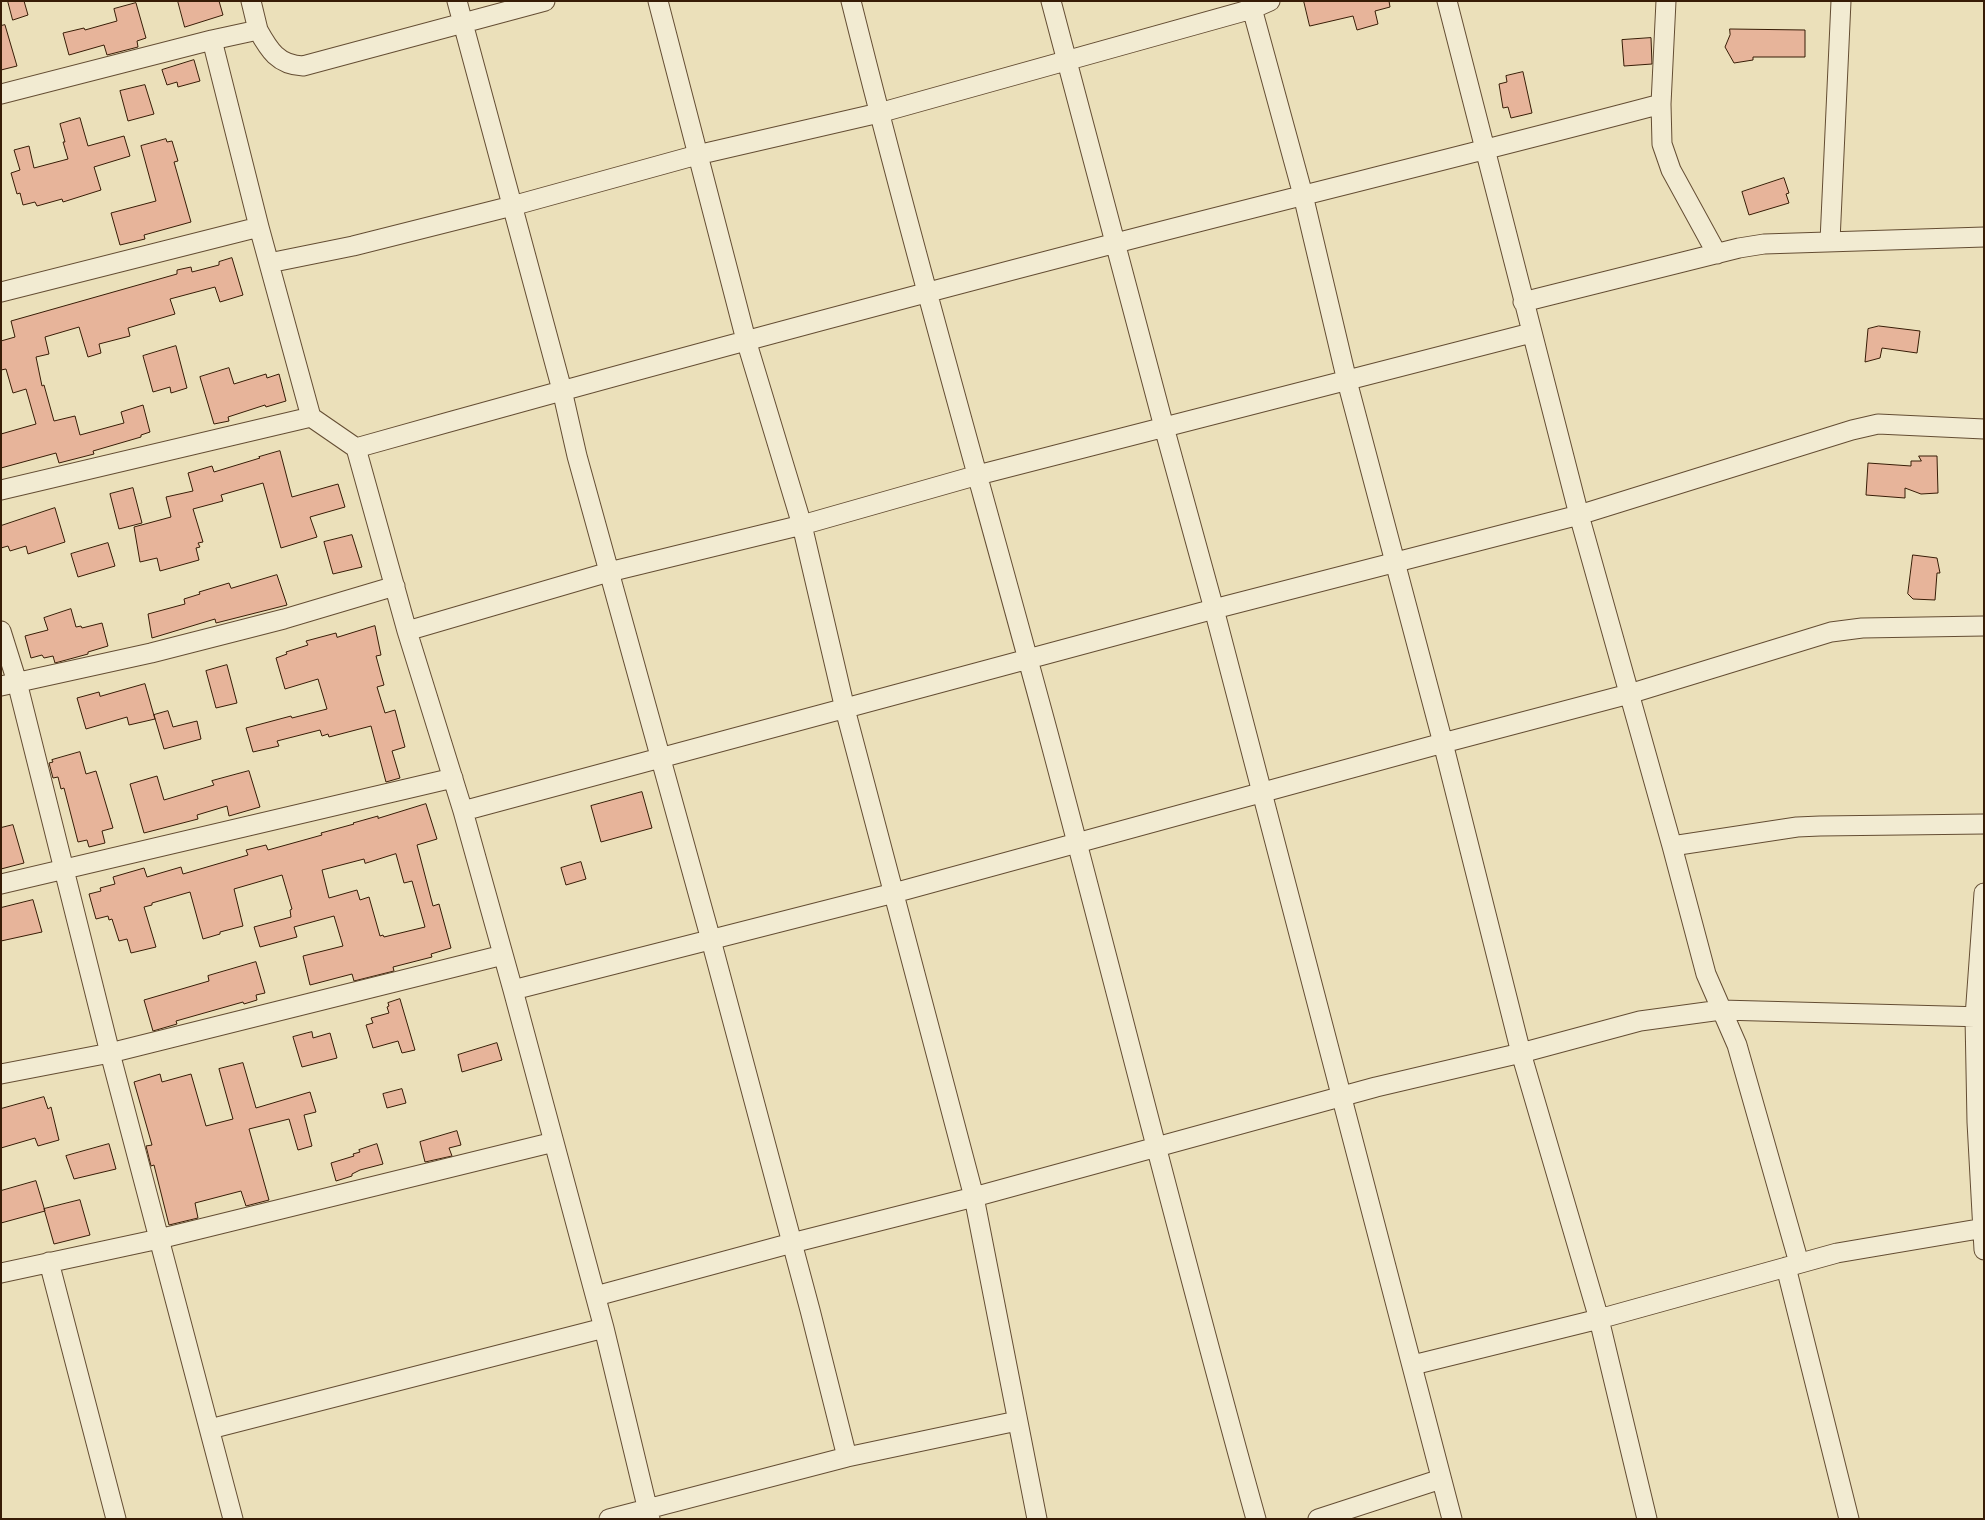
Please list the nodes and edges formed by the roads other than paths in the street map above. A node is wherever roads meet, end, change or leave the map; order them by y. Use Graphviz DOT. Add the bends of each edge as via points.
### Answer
graph roads {
  1 [pos="251,1"];
  2 [pos="457,1"];
  3 [pos="544,1"];
  4 [pos="658,1"];
  5 [pos="851,1"];
  6 [pos="1051,1"];
  7 [pos="1270,1"];
  8 [pos="1447,1"];
  9 [pos="1666,1"];
  10 [pos="1841,1"];
  11 [pos="1251,5"];
  12 [pos="463,22"];
  13 [pos="258,30"];
  14 [pos="212,40"];
  15 [pos="1067,61"];
  16 [pos="1,94"];
  17 [pos="1661,104"];
  18 [pos="879,113"];
  19 [pos="1484,151"];
  20 [pos="697,156"];
  21 [pos="1303,195"];
  22 [pos="512,206"];
  23 [pos="259,227"];
  24 [pos="1984,237"];
  25 [pos="1830,241"];
  26 [pos="1115,243"];
  27 [pos="1717,254"];
  28 [pos="269,263"];
  29 [pos="1,292"];
  30 [pos="928,292"];
  31 [pos="1523,302"];
  32 [pos="1531,332"];
  33 [pos="746,340"];
  34 [pos="1347,381"];
  35 [pos="562,390"];
  36 [pos="311,418"];
  37 [pos="1164,427"];
  38 [pos="1984,429"];
  39 [pos="356,448"];
  40 [pos="978,475"];
  41 [pos="1,490"];
  42 [pos="1579,515"];
  43 [pos="802,525"];
  44 [pos="1396,562"];
  45 [pos="609,572"];
  46 [pos="394,586"];
  47 [pos="1214,609"];
  48 [pos="1984,626"];
  49 [pos="1,631"];
  50 [pos="407,631"];
  51 [pos="1028,660"];
  52 [pos="9,684"];
  53 [pos="1629,694"];
  54 [pos="845,709"];
  55 [pos="1443,743"];
  56 [pos="660,757"];
  57 [pos="453,778"];
  58 [pos="1261,793"];
  59 [pos="463,811"];
  60 [pos="1984,824"];
  61 [pos="1077,843"];
  62 [pos="1672,846"];
  63 [pos="65,869"];
  64 [pos="1,884"];
  65 [pos="894,893"];
  66 [pos="1984,893"];
  67 [pos="711,940"];
  68 [pos="503,955"];
  69 [pos="513,990"];
  70 [pos="1721,1010"];
  71 [pos="1980,1017"];
  72 [pos="1521,1052"];
  73 [pos="110,1053"];
  74 [pos="1,1074"];
  75 [pos="1343,1098"];
  76 [pos="554,1142"];
  77 [pos="1156,1147"];
  78 [pos="974,1197"];
  79 [pos="1983,1228"];
  80 [pos="159,1239"];
  81 [pos="792,1243"];
  82 [pos="1984,1250"];
  83 [pos="50,1262"];
  84 [pos="1792,1265"];
  85 [pos="1,1273"];
  86 [pos="596,1296"];
  87 [pos="1599,1319"];
  88 [pos="604,1328"];
  89 [pos="1413,1365"];
  90 [pos="1017,1421"];
  91 [pos="210,1429"];
  92 [pos="847,1457"];
  93 [pos="1441,1479"];
  94 [pos="649,1514"];
  95 [pos="116,1519"];
  96 [pos="233,1519"];
  97 [pos="609,1519"];
  98 [pos="1037,1519"];
  99 [pos="1256,1519"];
  100 [pos="1318,1519"];
  101 [pos="1452,1519"];
  102 [pos="1647,1519"];
  103 [pos="1849,1519"];
  1 -- 13 [label="street"];
  2 -- 12 [label="street"];
  3 -- 12 [label="street"];
  4 -- 20 [label="street"];
  5 -- 18 [label="street"];
  6 -- 15 [label="street"];
  7 -- 11 [label="street"];
  8 -- 19 [label="street"];
  9 -- 17 [label="street"];
  10 -- 25 [label="street"];
  11 -- 15 [label="street"];
  11 -- 21 [label="street"];
  12 -- 13 [label="street" via="303,66 281,61 268,50"];
  12 -- 22 [label="street"];
  13 -- 14 [label="street"];
  14 -- 16 [label="street"];
  14 -- 23 [label="street"];
  15 -- 18 [label="street"];
  15 -- 26 [label="street"];
  17 -- 19 [label="street"];
  17 -- 27 [label="street" via="1662,144 1666,159"];
  18 -- 20 [label="street"];
  18 -- 30 [label="street"];
  19 -- 21 [label="street"];
  19 -- 31 [label="street"];
  20 -- 22 [label="street"];
  20 -- 33 [label="street"];
  21 -- 26 [label="street"];
  21 -- 34 [label="street"];
  22 -- 28 [label="street" via="353,246"];
  22 -- 35 [label="street"];
  23 -- 28 [label="street"];
  23 -- 29 [label="street"];
  24 -- 25 [label="street"];
  25 -- 27 [label="street" via="1764,244"];
  26 -- 30 [label="street"];
  26 -- 37 [label="street"];
  27 -- 31 [label="street"];
  28 -- 36 [label="street"];
  30 -- 33 [label="street"];
  30 -- 40 [label="street"];
  31 -- 32 [label="street"];
  32 -- 34 [label="street"];
  32 -- 42 [label="street"];
  33 -- 35 [label="street"];
  33 -- 43 [label="street"];
  34 -- 37 [label="street"];
  34 -- 44 [label="street"];
  35 -- 39 [label="street"];
  35 -- 45 [label="street"];
  36 -- 39 [label="street"];
  36 -- 41 [label="street"];
  37 -- 40 [label="street"];
  37 -- 47 [label="street"];
  38 -- 42 [label="street" via="1878,424 1772,453"];
  39 -- 46 [label="street"];
  40 -- 43 [label="street"];
  40 -- 51 [label="street"];
  42 -- 44 [label="street"];
  42 -- 53 [label="street"];
  43 -- 45 [label="street"];
  43 -- 54 [label="street"];
  44 -- 47 [label="street"];
  44 -- 55 [label="street"];
  45 -- 50 [label="street"];
  45 -- 56 [label="street"];
  46 -- 50 [label="street"];
  46 -- 52 [label="street" via="284,620"];
  47 -- 51 [label="street"];
  47 -- 58 [label="street"];
  48 -- 53 [label="street" via="1862,628 1831,632"];
  49 -- 52 [label="street"];
  50 -- 57 [label="street"];
  51 -- 54 [label="street"];
  51 -- 61 [label="street"];
  52 -- 63 [label="street"];
  53 -- 55 [label="street"];
  53 -- 62 [label="street"];
  54 -- 56 [label="street"];
  54 -- 65 [label="street"];
  55 -- 58 [label="street"];
  55 -- 72 [label="street"];
  56 -- 59 [label="street"];
  56 -- 67 [label="street"];
  57 -- 59 [label="street"];
  57 -- 63 [label="street"];
  58 -- 61 [label="street"];
  58 -- 75 [label="street"];
  59 -- 68 [label="street"];
  60 -- 62 [label="street" via="1797,827"];
  61 -- 65 [label="street"];
  61 -- 77 [label="street"];
  62 -- 70 [label="street" via="1706,974"];
  63 -- 64 [label="street"];
  63 -- 73 [label="street"];
  65 -- 67 [label="street"];
  65 -- 78 [label="street"];
  66 -- 71 [label="street"];
  67 -- 69 [label="street"];
  67 -- 81 [label="street"];
  68 -- 69 [label="street"];
  68 -- 73 [label="street"];
  69 -- 76 [label="street"];
  70 -- 71 [label="street"];
  70 -- 72 [label="street" via="1640,1021"];
  70 -- 84 [label="street" via="1737,1045"];
  71 -- 79 [label="street" via="1977,1122"];
  72 -- 75 [label="street"];
  72 -- 87 [label="street"];
  73 -- 74 [label="street"];
  73 -- 80 [label="street"];
  75 -- 77 [label="street"];
  75 -- 89 [label="street"];
  76 -- 80 [label="street"];
  76 -- 86 [label="street"];
  77 -- 78 [label="street"];
  77 -- 99 [label="street"];
  78 -- 81 [label="street"];
  78 -- 90 [label="street"];
  79 -- 82 [label="street"];
  79 -- 84 [label="street" via="1837,1253"];
  80 -- 83 [label="street"];
  80 -- 91 [label="street"];
  81 -- 86 [label="street"];
  81 -- 92 [label="street"];
  83 -- 85 [label="street"];
  83 -- 95 [label="street"];
  84 -- 87 [label="street"];
  84 -- 103 [label="street"];
  86 -- 88 [label="street"];
  87 -- 89 [label="street"];
  87 -- 102 [label="street"];
  88 -- 91 [label="street"];
  88 -- 94 [label="street"];
  89 -- 93 [label="street"];
  90 -- 92 [label="street"];
  90 -- 98 [label="street"];
  91 -- 96 [label="street"];
  92 -- 94 [label="street"];
  93 -- 100 [label="street"];
  93 -- 101 [label="street"];
  94 -- 97 [label="street"];
}
